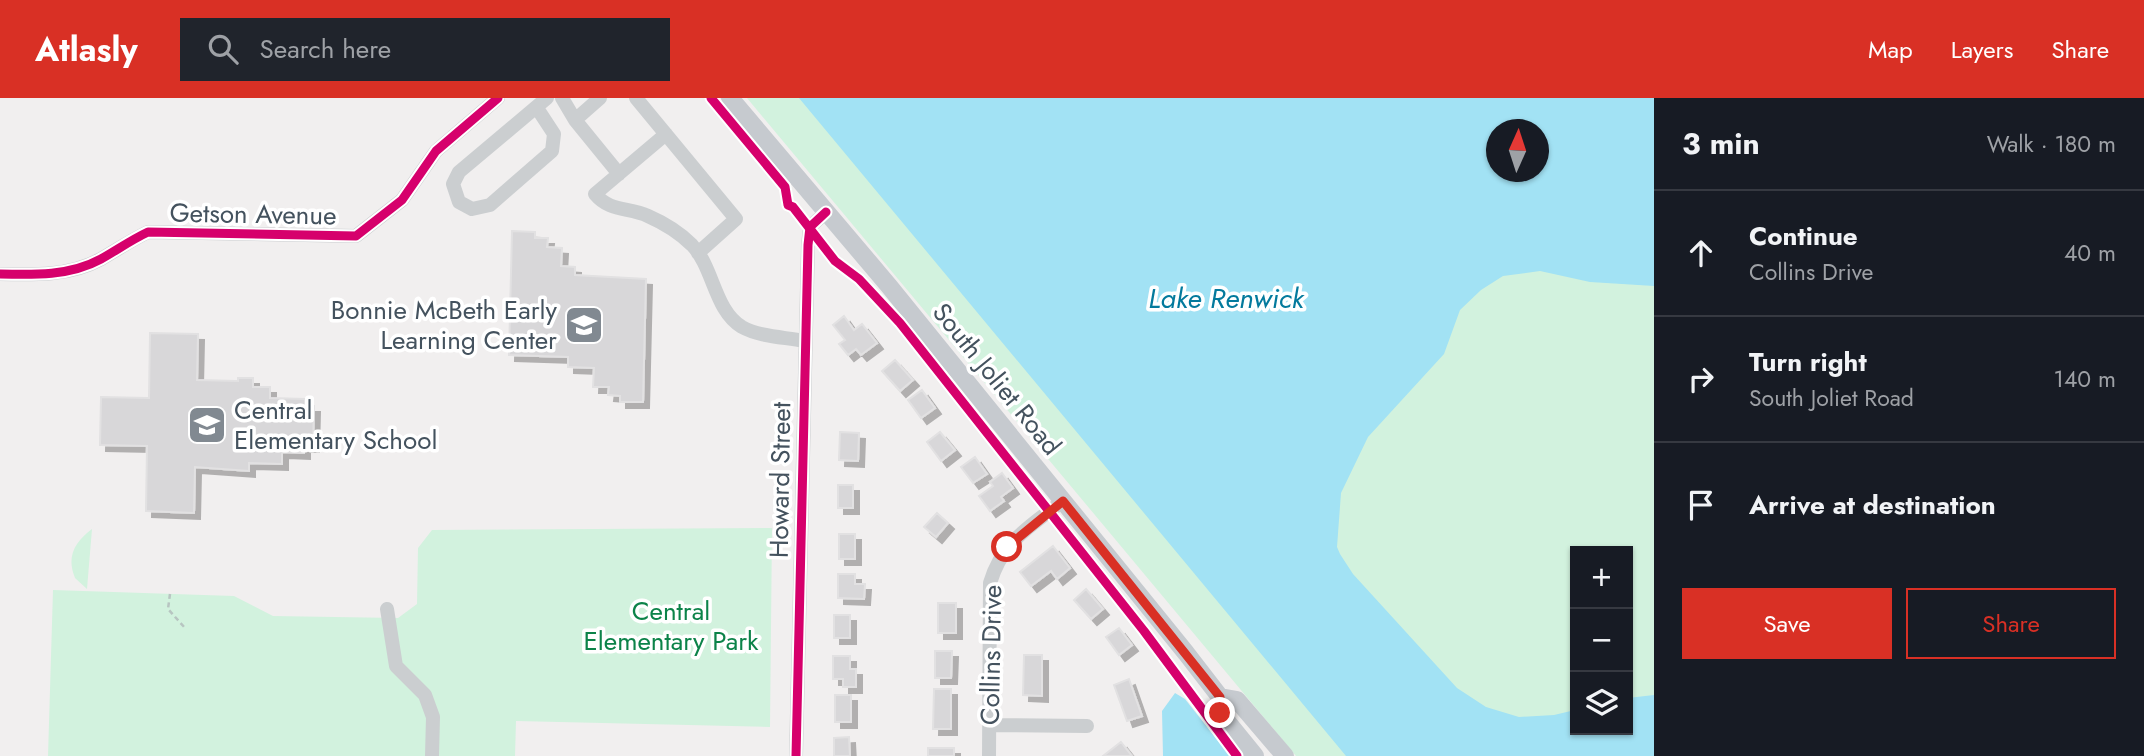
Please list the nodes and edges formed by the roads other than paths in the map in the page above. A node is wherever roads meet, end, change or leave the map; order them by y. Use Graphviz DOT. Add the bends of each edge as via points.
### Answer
graph roads {
  1 [pos="498,98"];
  2 [pos="562,98"];
  3 [pos="600,98"];
  4 [pos="636,98"];
  5 [pos="730,98"];
  6 [pos="542,103"];
  7 [pos="575,120"];
  8 [pos="666,134"];
  9 [pos="619,174"];
  10 [pos="826,212"];
  11 [pos="698,253"];
  12 [pos="0,274"];
  13 [pos="804,341"];
  14 [pos="1063,501"];
  15 [pos="387,610"];
  16 [pos="1220,697"];
  17 [pos="989,725"];
  18 [pos="1087,726"];
  19 [pos="432,756"];
  20 [pos="796,756"];
  21 [pos="989,756"];
  22 [pos="1255,756"];
  23 [pos="1285,756"];
  1 -- 12 [label="street, Getson Avenue" via="436,151 402,200 356,236 148,232 74,269 45,275"];
  2 -- 7 [label="street"];
  3 -- 7 [label="street"];
  4 -- 8 [label="street"];
  5 -- 10 [label="main road, South Joliet Road"];
  6 -- 6 [label="street" via="458,172 453,184 459,202 472,209 490,205 552,151 554,134"];
  7 -- 9 [label="street"];
  8 -- 9 [label="street"];
  8 -- 11 [label="street" via="736,219"];
  9 -- 11 [label="street" via="595,194 606,206 648,216 672,229"];
  10 -- 13 [label="street, Howard Street" via="810,227"];
  10 -- 14 [label="main road, South Joliet Road"];
  11 -- 13 [label="street" via="723,304 739,325 754,333"];
  13 -- 20 [label="street, Howard Street"];
  14 -- 16 [label="main road, South Joliet Road"];
  14 -- 17 [label="street, Collins Drive" via="997,559 990,583"];
  15 -- 19 [label="street" via="396,666 425,695 432,717"];
  16 -- 22 [label="main road, South Joliet Road" via="1220,713"];
  16 -- 23 [label="main road, South Joliet Road" via="1237,700"];
  17 -- 18 [label="street"];
  17 -- 21 [label="street, Collins Drive"];
}
